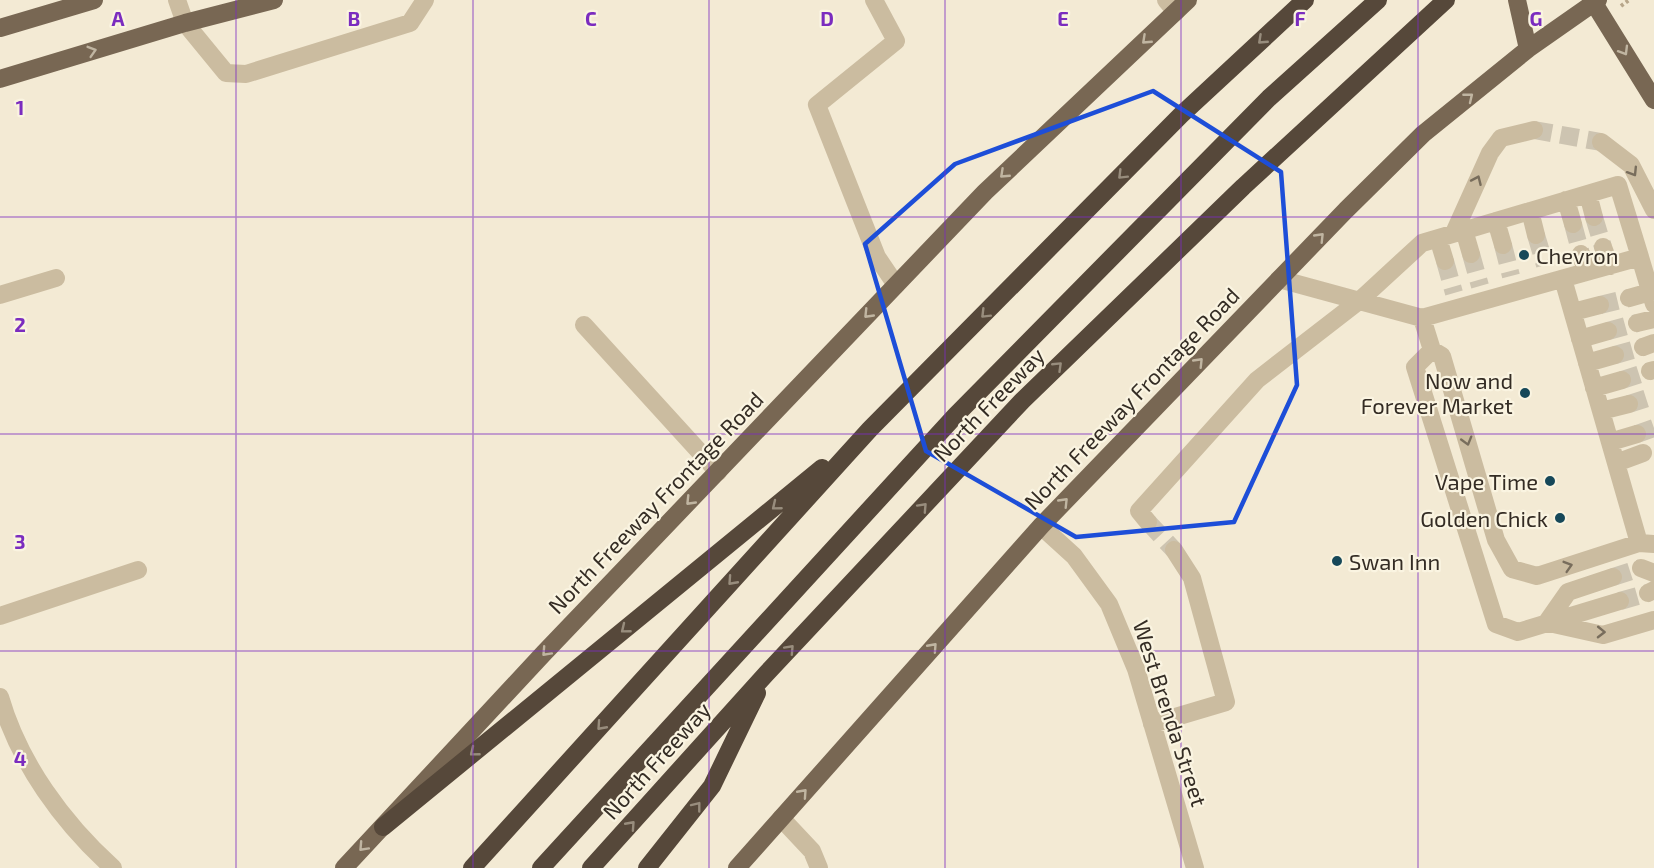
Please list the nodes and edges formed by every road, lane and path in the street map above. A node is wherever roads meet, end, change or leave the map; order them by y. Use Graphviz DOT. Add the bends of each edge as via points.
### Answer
graph roads {
  1 [pos="94,0"];
  2 [pos="177,0"];
  3 [pos="274,0"];
  4 [pos="425,0"];
  5 [pos="874,0"];
  6 [pos="1305,0"];
  7 [pos="1378,0"];
  8 [pos="1446,0"];
  9 [pos="1518,0"];
  10 [pos="1595,1"];
  11 [pos="1177,4"];
  12 [pos="185,23"];
  13 [pos="0,28"];
  14 [pos="1528,49"];
  15 [pos="0,79"];
  16 [pos="1654,100"];
  17 [pos="1534,130"];
  18 [pos="1601,142"];
  19 [pos="1588,194"];
  20 [pos="1566,200"];
  21 [pos="1654,210"];
  22 [pos="1530,211"];
  23 [pos="1654,215"];
  24 [pos="1594,217"];
  25 [pos="1496,221"];
  26 [pos="1630,223"];
  27 [pos="1573,224"];
  28 [pos="1452,234"];
  29 [pos="1536,235"];
  30 [pos="1503,244"];
  31 [pos="1603,248"];
  32 [pos="1471,254"];
  33 [pos="1581,254"];
  34 [pos="1640,257"];
  35 [pos="1444,261"];
  36 [pos="1610,266"];
  37 [pos="1586,273"];
  38 [pos="1553,276"];
  39 [pos="56,278"];
  40 [pos="1280,279"];
  41 [pos="896,285"];
  42 [pos="0,295"];
  43 [pos="1629,298"];
  44 [pos="1652,298"];
  45 [pos="1359,302"];
  46 [pos="1600,306"];
  47 [pos="1573,312"];
  48 [pos="1422,318"];
  49 [pos="584,325"];
  50 [pos="1608,331"];
  51 [pos="1580,339"];
  52 [pos="1432,350"];
  53 [pos="1615,355"];
  54 [pos="1587,363"];
  55 [pos="1622,380"];
  56 [pos="1594,388"];
  57 [pos="1629,404"];
  58 [pos="1601,411"];
  59 [pos="870,429"];
  60 [pos="1637,434"];
  61 [pos="1610,442"];
  62 [pos="1643,453"];
  63 [pos="1616,463"];
  64 [pos="718,472"];
  65 [pos="1148,522"];
  66 [pos="1041,526"];
  67 [pos="1646,543"];
  68 [pos="1174,550"];
  69 [pos="138,570"];
  70 [pos="1613,578"];
  71 [pos="1620,601"];
  72 [pos="0,616"];
  73 [pos="1654,620"];
  74 [pos="1547,622"];
  75 [pos="766,674"];
  76 [pos="0,698"];
  77 [pos="1152,724"];
  78 [pos="781,818"];
  79 [pos="382,826"];
  80 [pos="113,868"];
  81 [pos="344,868"];
  82 [pos="472,868"];
  83 [pos="541,868"];
  84 [pos="591,868"];
  85 [pos="647,868"];
  86 [pos="736,868"];
  87 [pos="819,868"];
  88 [pos="1195,868"];
  1 -- 13 [label="main road"];
  2 -- 12 [label="street"];
  3 -- 12 [label="main road"];
  4 -- 12 [label="street" via="410,23 246,74 225,73"];
  5 -- 41 [label="street" via="896,41 817,105 877,257"];
  6 -- 59 [label="highway, one-way" via="1181,115"];
  7 -- 83 [label="highway, North Freeway" via="1269,98 955,416"];
  75 -- 8 [label="highway, North Freeway, one-way" via="1022,401 1243,187"];
  9 -- 14 [label="main road"];
  10 -- 14 [label="main road, North Freeway Frontage Road"];
  10 -- 16 [label="main road, one-way"];
  11 -- 41 [label="main road, North Freeway Frontage Road, one-way"];
  15 -- 12 [label="main road, one-way"];
  40 -- 14 [label="main road, North Freeway Frontage Road, one-way" via="1423,134"];
  28 -- 17 [label="street, one-way" via="1501,138"];
  18 -- 21 [label="street, one-way" via="1631,165"];
  19 -- 20 [label="street"];
  19 -- 24 [label="street"];
  19 -- 26 [label="street" via="1618,185"];
  20 -- 22 [label="street"];
  20 -- 27 [label="street"];
  22 -- 25 [label="street"];
  22 -- 29 [label="street"];
  23 -- 26 [label="street"];
  25 -- 28 [label="street"];
  25 -- 30 [label="street"];
  26 -- 34 [label="street"];
  28 -- 32 [label="street"];
  28 -- 35 [label="street"];
  28 -- 45 [label="street" via="1422,243"];
  31 -- 36 [label="street"];
  33 -- 37 [label="street"];
  34 -- 36 [label="street"];
  34 -- 44 [label="street"];
  36 -- 37 [label="street"];
  37 -- 38 [label="street"];
  38 -- 47 [label="street"];
  38 -- 48 [label="street" via="1457,301"];
  39 -- 42 [label="street"];
  40 -- 45 [label="street"];
  66 -- 40 [label="main road, North Freeway Frontage Road, one-way"];
  41 -- 64 [label="main road, North Freeway Frontage Road, one-way"];
  43 -- 44 [label="street"];
  45 -- 48 [label="street"];
  45 -- 65 [label="street" via="1257,380 1138,511"];
  46 -- 47 [label="street"];
  47 -- 51 [label="street"];
  48 -- 52 [label="street"];
  49 -- 64 [label="street"];
  50 -- 51 [label="street"];
  51 -- 54 [label="street"];
  52 -- 67 [label="street, one-way" via="1442,356 1496,540 1512,569 1537,576"];
  52 -- 74 [label="street" via="1415,367 1496,624 1518,632"];
  53 -- 54 [label="street"];
  54 -- 56 [label="street"];
  55 -- 56 [label="street"];
  56 -- 58 [label="street"];
  57 -- 58 [label="street"];
  58 -- 61 [label="street"];
  59 -- 79 [label="highway, one-way"];
  59 -- 82 [label="highway, one-way"];
  60 -- 61 [label="street"];
  61 -- 63 [label="street"];
  62 -- 63 [label="street"];
  63 -- 67 [label="street"];
  64 -- 79 [label="main road, North Freeway Frontage Road, one-way"];
  66 -- 77 [label="street, West Brenda Street" via="1074,556 1109,604 1136,669"];
  78 -- 66 [label="main road, North Freeway Frontage Road, one-way"];
  68 -- 77 [label="street" via="1192,578 1226,702"];
  69 -- 72 [label="street"];
  70 -- 74 [label="street" via="1568,592"];
  71 -- 74 [label="street"];
  74 -- 73 [label="street, one-way" via="1603,635"];
  84 -- 75 [label="highway, North Freeway, one-way"];
  85 -- 75 [label="highway, one-way" via="712,786"];
  76 -- 80 [label="street" via="40,784 85,843"];
  77 -- 88 [label="street, West Brenda Street"];
  78 -- 86 [label="main road, North Freeway Frontage Road"];
  78 -- 87 [label="street" via="812,851"];
  79 -- 81 [label="main road, North Freeway Frontage Road, one-way"];
}
